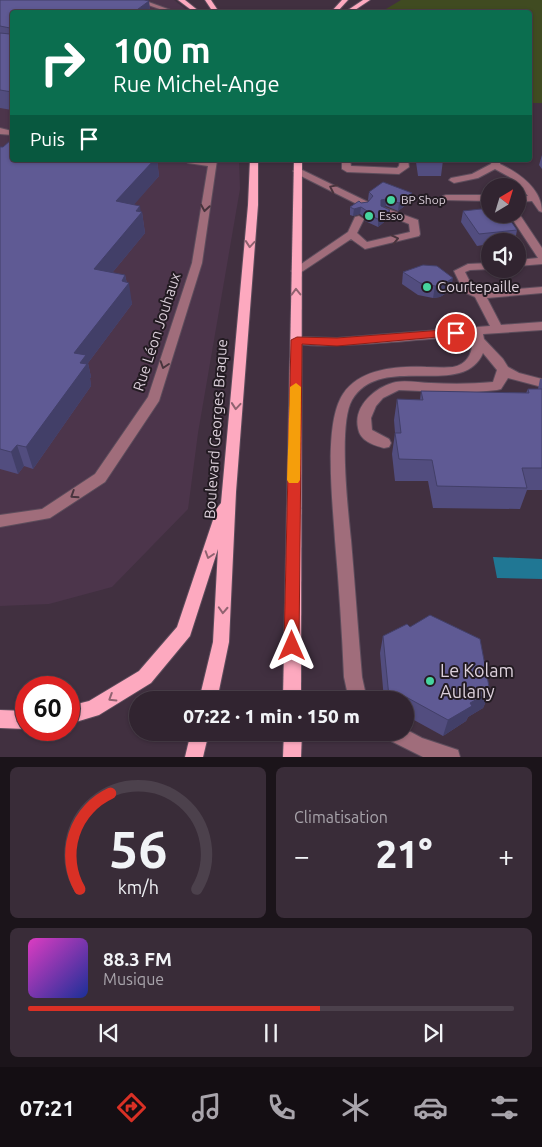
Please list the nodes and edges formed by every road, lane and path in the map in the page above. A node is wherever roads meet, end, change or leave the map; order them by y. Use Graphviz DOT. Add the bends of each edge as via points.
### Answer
graph roads {
  1 [pos="137,0"];
  2 [pos="181,0"];
  3 [pos="345,0"];
  4 [pos="367,0"];
  5 [pos="168,10"];
  6 [pos="194,10"];
  7 [pos="336,10"];
  8 [pos="351,10"];
  9 [pos="212,162"];
  10 [pos="254,162"];
  11 [pos="346,162"];
  12 [pos="404,162"];
  13 [pos="495,162"];
  14 [pos="298,165"];
  15 [pos="454,180"];
  16 [pos="446,198"];
  17 [pos="481,198"];
  18 [pos="535,198"];
  19 [pos="526,199"];
  20 [pos="367,206"];
  21 [pos="542,209"];
  22 [pos="385,212"];
  23 [pos="359,219"];
  24 [pos="520,223"];
  25 [pos="352,234"];
  26 [pos="542,256"];
  27 [pos="542,261"];
  28 [pos="526,262"];
  29 [pos="481,266"];
  30 [pos="296,271"];
  31 [pos="542,290"];
  32 [pos="480,295"];
  33 [pos="542,326"];
  34 [pos="497,329"];
  35 [pos="478,337"];
  36 [pos="297,340"];
  37 [pos="503,370"];
  38 [pos="542,383"];
  39 [pos="384,443"];
  40 [pos="229,492"];
  41 [pos="0,521"];
  42 [pos="210,691"];
  43 [pos="292,691"];
  44 [pos="356,691"];
  45 [pos="80,712"];
  46 [pos="0,719"];
  47 [pos="15,720"];
  48 [pos="198,741"];
  49 [pos="293,741"];
  50 [pos="408,741"];
  51 [pos="194,757"];
  52 [pos="292,757"];
  53 [pos="451,757"];
  1 -- 5 [label="street"];
  2 -- 6 [label="main road"];
  3 -- 7 [label="main road"];
  4 -- 8 [label="main road"];
  9 -- 41 [label="street, Rue Léon Jouhaux, one-way" via="197,262 154,398 100,478 45,514"];
  10 -- 40 [label="main road, Boulevard Georges Braque, one-way"];
  11 -- 12 [label="street" via="347,169 399,171"];
  13 -- 15 [label="street" via="474,176"];
  13 -- 18 [label="street" via="524,181"];
  20 -- 14 [label="street, one-way"];
  14 -- 30 [label="main road"];
  16 -- 17 [label="street"];
  18 -- 19 [label="street"];
  18 -- 21 [label="street"];
  25 -- 22 [label="street, one-way" via="365,246 414,234 414,222"];
  23 -- 25 [label="street"];
  24 -- 26 [label="street"];
  25 -- 30 [label="street"];
  27 -- 28 [label="street"];
  29 -- 32 [label="street" via="459,271 468,290"];
  36 -- 30 [label="main road, one-way"];
  31 -- 32 [label="street"];
  32 -- 34 [label="street"];
  33 -- 34 [label="street"];
  34 -- 35 [label="street"];
  35 -- 36 [label="street" via="337,342"];
  35 -- 37 [label="street"];
  35 -- 44 [label="street" via="478,352 463,368 386,373 363,382 345,400 341,414 339,488"];
  36 -- 43 [label="main road"];
  37 -- 38 [label="street"];
  37 -- 39 [label="street" via="497,386 467,389 398,386 388,390 374,399 365,418 364,430"];
  40 -- 42 [label="main road, Boulevard Georges Braque, one-way" via="221,642"];
  40 -- 45 [label="main road, one-way" via="184,631 145,677 93,709"];
  46 -- 47 [label="main road"];
  48 -- 51 [label="main road"];
  49 -- 52 [label="main road"];
  50 -- 53 [label="street"];
}
